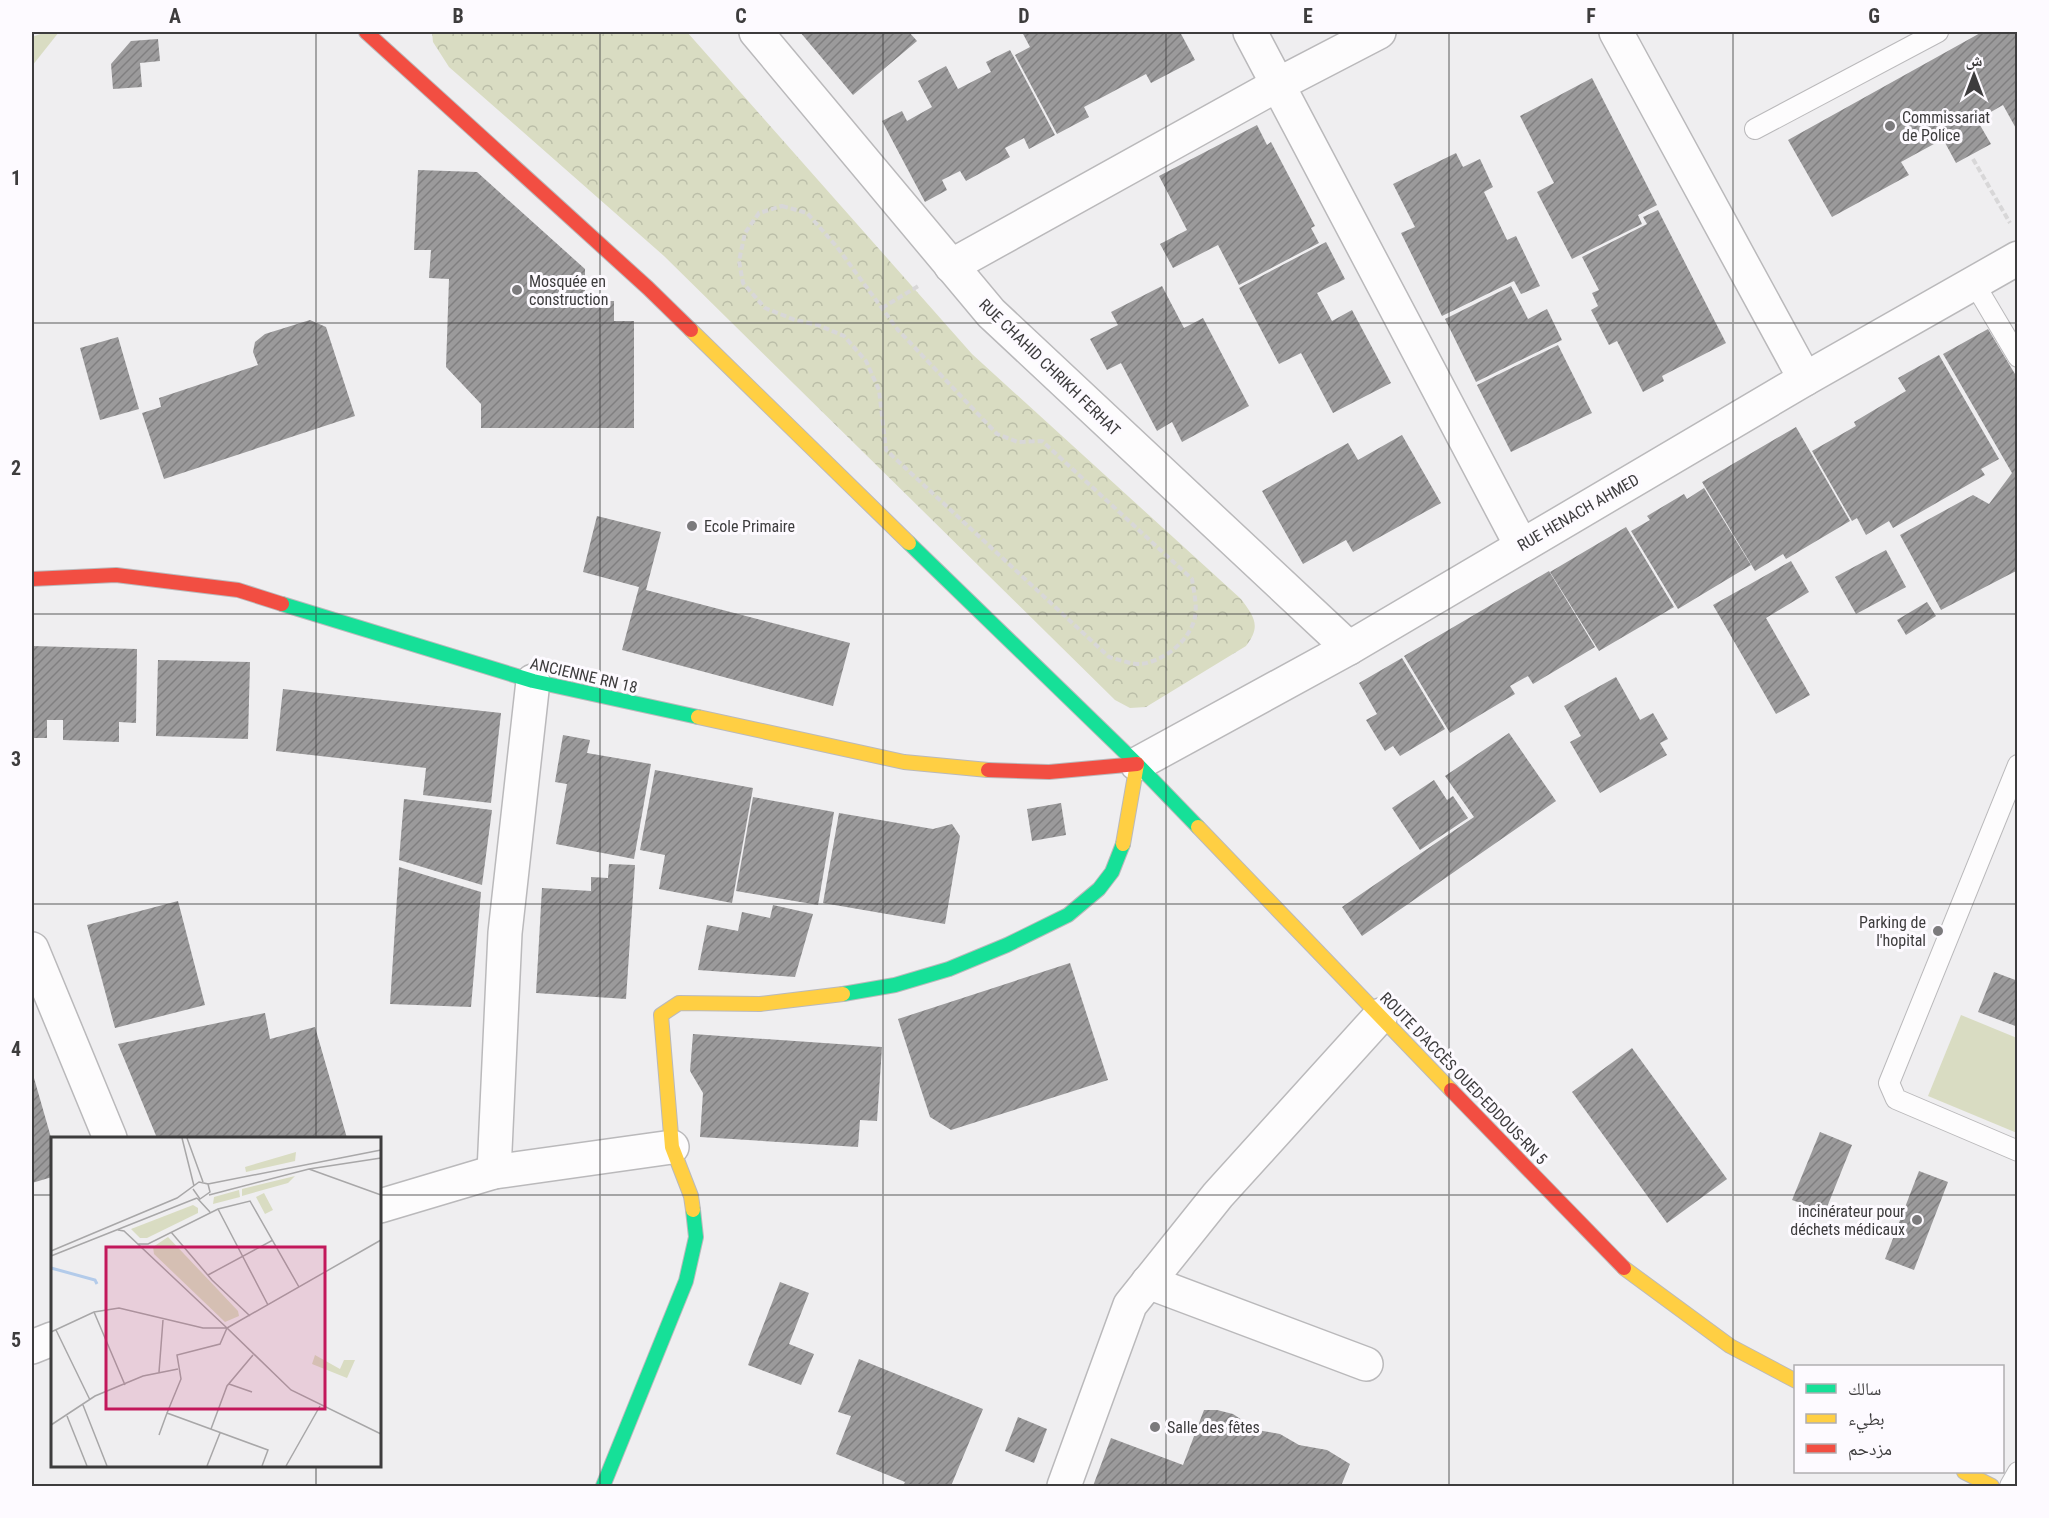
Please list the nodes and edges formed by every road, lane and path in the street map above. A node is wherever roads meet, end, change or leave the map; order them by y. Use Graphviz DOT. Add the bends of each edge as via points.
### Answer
graph roads {
  1 [pos="366,32"];
  2 [pos="756,32"];
  3 [pos="1250,32"];
  4 [pos="1379,32"];
  5 [pos="1616,32"];
  6 [pos="1938,32"];
  7 [pos="1277,85"];
  8 [pos="1755,129"];
  9 [pos="1973,159"];
  10 [pos="2012,226"];
  11 [pos="2018,258"];
  12 [pos="951,266"];
  13 [pos="1974,283"];
  14 [pos="765,308"];
  15 [pos="2018,357"];
  16 [pos="1805,379"];
  17 [pos="1521,545"];
  18 [pos="32,579"];
  19 [pos="1349,648"];
  20 [pos="534,681"];
  21 [pos="1137,764"];
  22 [pos="2018,765"];
  23 [pos="32,949"];
  24 [pos="1381,1015"];
  25 [pos="110,1137"];
  26 [pos="672,1147"];
  27 [pos="2018,1151"];
  28 [pos="494,1172"];
  29 [pos="381,1206"];
  30 [pos="1148,1282"];
  31 [pos="51,1339"];
  32 [pos="32,1347"];
  33 [pos="1366,1364"];
  34 [pos="1794,1380"];
  35 [pos="2018,1472"];
  36 [pos="1966,1473"];
  37 [pos="603,1486"];
  38 [pos="1064,1486"];
  39 [pos="1992,1486"];
  40 [pos="2010,1486"];
  1 -- 21 [label="street, ROUTE D'ACCÈS OUED-EDDOUS-RN 5" via="648,288"];
  2 -- 12 [label="street, RUE CHAHID CHRIKH FERHAT"];
  3 -- 7 [label="street"];
  4 -- 7 [label="street"];
  5 -- 16 [label="street"];
  6 -- 8 [label="lane"];
  7 -- 12 [label="street"];
  7 -- 17 [label="street"];
  9 -- 10 [label="path"];
  11 -- 13 [label="street, RUE HENACH AHMED"];
  12 -- 19 [label="street, RUE CHAHID CHRIKH FERHAT" via="991,313"];
  13 -- 15 [label="lane"];
  13 -- 16 [label="street, RUE HENACH AHMED"];
  14 -- 14 [label="path" via="743,284 739,261 746,233 759,213 782,206 807,213 898,330 997,434 1018,442 1042,441 1192,579 1196,598 1194,622 1181,643 1163,657 1139,664 1109,657 886,450 879,390 866,361 844,336"];
  16 -- 17 [label="street, RUE HENACH AHMED"];
  17 -- 19 [label="street, RUE HENACH AHMED"];
  18 -- 20 [label="street, ANCIENNE RN 18" via="116,575 238,590"];
  19 -- 21 [label="street, RUE HENACH AHMED"];
  20 -- 21 [label="street, ANCIENNE RN 18" via="904,762 1049,772"];
  20 -- 28 [label="street" via="505,933"];
  21 -- 24 [label="street, ROUTE D'ACCÈS OUED-EDDOUS-RN 5"];
  21 -- 26 [label="street" via="1124,841 1112,872 1084,903 1057,920 949,969 894,985 826,998 760,1004 679,1003 662,1015"];
  22 -- 27 [label="lane" via="1889,1083 1896,1099"];
  23 -- 25 [label="street"];
  24 -- 30 [label="street" via="1218,1195"];
  24 -- 34 [label="street, ROUTE D'ACCÈS OUED-EDDOUS-RN 5" via="1620,1265 1730,1346"];
  26 -- 28 [label="street"];
  26 -- 37 [label="street" via="692,1196 696,1237 686,1281"];
  28 -- 29 [label="street"];
  30 -- 33 [label="street"];
  30 -- 38 [label="street" via="1130,1305"];
  31 -- 32 [label="street"];
  35 -- 40 [label="lane"];
  36 -- 39 [label="street"];
}
